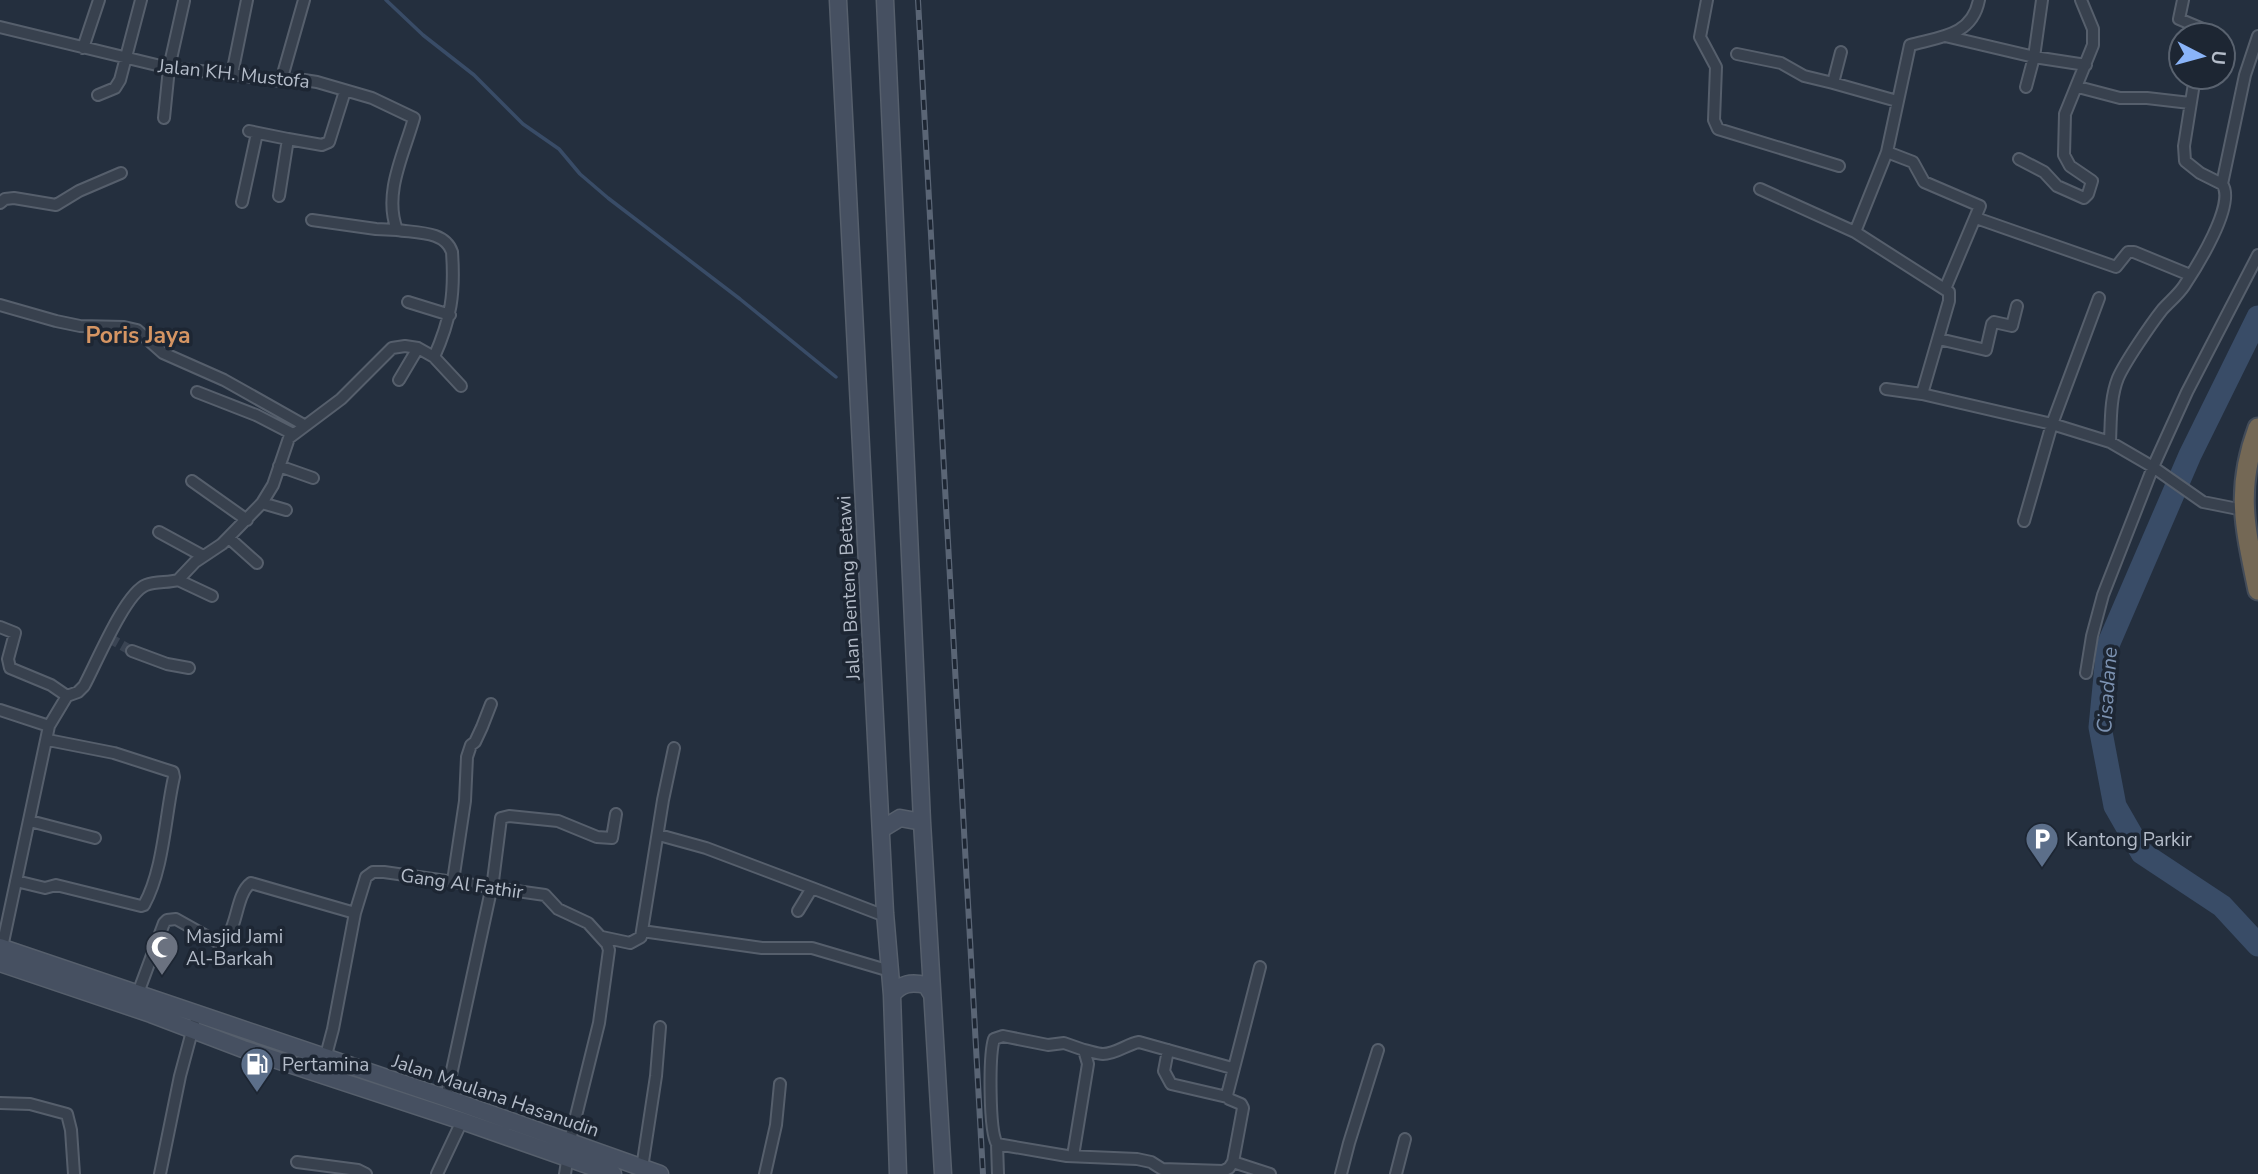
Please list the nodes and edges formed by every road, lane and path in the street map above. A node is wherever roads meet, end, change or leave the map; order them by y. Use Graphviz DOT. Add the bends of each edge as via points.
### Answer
graph roads {
  1 [pos="99,0"];
  2 [pos="141,0"];
  3 [pos="247,0"];
  4 [pos="304,0"];
  5 [pos="838,0"];
  6 [pos="886,0"];
  7 [pos="1707,0"];
  8 [pos="1979,0"];
  9 [pos="2042,0"];
  10 [pos="2081,0"];
  11 [pos="2183,0"];
  12 [pos="184,1"];
  13 [pos="2184,21"];
  14 [pos="0,27"];
  15 [pos="1943,36"];
  16 [pos="2258,36"];
  17 [pos="83,48"];
  18 [pos="1841,52"];
  19 [pos="1737,54"];
  20 [pos="2034,57"];
  21 [pos="124,58"];
  22 [pos="2086,65"];
  23 [pos="169,68"];
  24 [pos="232,74"];
  25 [pos="281,81"];
  26 [pos="1833,83"];
  27 [pos="2026,87"];
  28 [pos="2078,87"];
  29 [pos="345,91"];
  30 [pos="2192,91"];
  31 [pos="98,95"];
  32 [pos="1897,102"];
  33 [pos="2190,103"];
  34 [pos="164,118"];
  35 [pos="288,139"];
  36 [pos="1887,152"];
  37 [pos="2019,159"];
  38 [pos="1839,166"];
  39 [pos="121,173"];
  40 [pos="2222,184"];
  41 [pos="1760,189"];
  42 [pos="279,196"];
  43 [pos="242,202"];
  44 [pos="0,203"];
  45 [pos="1976,218"];
  46 [pos="312,220"];
  47 [pos="397,230"];
  48 [pos="1855,232"];
  49 [pos="2257,258"];
  50 [pos="2190,275"];
  51 [pos="1945,289"];
  52 [pos="2099,298"];
  53 [pos="408,302"];
  54 [pos="0,305"];
  55 [pos="2017,306"];
  56 [pos="450,315"];
  57 [pos="1939,339"];
  58 [pos="418,348"];
  59 [pos="433,358"];
  60 [pos="399,380"];
  61 [pos="461,386"];
  62 [pos="1886,388"];
  63 [pos="197,392"];
  64 [pos="1922,394"];
  65 [pos="304,425"];
  66 [pos="2052,425"];
  67 [pos="2258,428"];
  68 [pos="293,434"];
  69 [pos="2110,442"];
  70 [pos="279,466"];
  71 [pos="2156,469"];
  72 [pos="313,478"];
  73 [pos="192,481"];
  74 [pos="262,503"];
  75 [pos="286,510"];
  76 [pos="2243,510"];
  77 [pos="247,520"];
  78 [pos="2024,521"];
  79 [pos="159,532"];
  80 [pos="229,538"];
  81 [pos="202,556"];
  82 [pos="257,563"];
  83 [pos="178,580"];
  84 [pos="2258,590"];
  85 [pos="212,596"];
  86 [pos="0,627"];
  87 [pos="132,651"];
  88 [pos="189,668"];
  89 [pos="2085,673"];
  90 [pos="67,696"];
  91 [pos="491,704"];
  92 [pos="0,710"];
  93 [pos="49,726"];
  94 [pos="48,740"];
  95 [pos="674,748"];
  96 [pos="616,814"];
  97 [pos="30,821"];
  98 [pos="922,821"];
  99 [pos="882,829"];
  100 [pos="659,835"];
  101 [pos="95,838"];
  102 [pos="16,881"];
  103 [pos="453,881"];
  104 [pos="490,888"];
  105 [pos="812,888"];
  106 [pos="798,911"];
  107 [pos="355,913"];
  108 [pos="885,916"];
  109 [pos="642,931"];
  110 [pos="602,937"];
  111 [pos="1,951"];
  112 [pos="1260,967"];
  113 [pos="890,971"];
  114 [pos="138,993"];
  115 [pos="931,993"];
  116 [pos="892,995"];
  117 [pos="195,1022"];
  118 [pos="660,1027"];
  119 [pos="1084,1050"];
  120 [pos="1168,1050"];
  121 [pos="1378,1050"];
  122 [pos="326,1052"];
  123 [pos="1232,1068"];
  124 [pos="321,1074"];
  125 [pos="780,1084"];
  126 [pos="447,1094"];
  127 [pos="411,1095"];
  128 [pos="1227,1097"];
  129 [pos="0,1103"];
  130 [pos="897,1108"];
  131 [pos="462,1121"];
  132 [pos="1405,1139"];
  133 [pos="997,1144"];
  134 [pos="569,1148"];
  135 [pos="1073,1156"];
  136 [pos="297,1162"];
  137 [pos="1233,1162"];
  138 [pos="642,1168"];
  139 [pos="1162,1168"];
  140 [pos="1201,1173"];
  141 [pos="74,1174"];
  142 [pos="160,1174"];
  143 [pos="366,1174"];
  144 [pos="438,1174"];
  145 [pos="613,1174"];
  146 [pos="660,1174"];
  147 [pos="765,1174"];
  148 [pos="887,1174"];
  149 [pos="898,1174"];
  150 [pos="943,1174"];
  151 [pos="998,1174"];
  152 [pos="1270,1174"];
  153 [pos="1341,1174"];
  154 [pos="1396,1174"];
  1 -- 17 [label="street"];
  2 -- 21 [label="street"];
  3 -- 24 [label="street"];
  4 -- 25 [label="street"];
  5 -- 99 [label="main road, Jalan Benteng Betawi"];
  6 -- 98 [label="main road"];
  7 -- 38 [label="street" via="1700,37 1716,67 1714,120 1718,129"];
  8 -- 15 [label="street" via="1970,23"];
  9 -- 20 [label="street"];
  10 -- 22 [label="street" via="2093,29"];
  11 -- 13 [label="street" via="2179,19"];
  12 -- 23 [label="street"];
  14 -- 17 [label="street, Jalan KH. Mustofa"];
  15 -- 20 [label="street"];
  15 -- 32 [label="street" via="1910,45"];
  16 -- 40 [label="street"];
  17 -- 21 [label="street, Jalan KH. Mustofa"];
  18 -- 26 [label="street"];
  19 -- 26 [label="street" via="1781,63 1804,76"];
  20 -- 22 [label="street"];
  20 -- 27 [label="street"];
  21 -- 23 [label="street, Jalan KH. Mustofa"];
  21 -- 31 [label="street" via="115,88"];
  22 -- 28 [label="street"];
  23 -- 24 [label="street, Jalan KH. Mustofa"];
  23 -- 34 [label="street"];
  24 -- 25 [label="street, Jalan KH. Mustofa"];
  25 -- 29 [label="street, Jalan KH. Mustofa" via="304,79"];
  26 -- 32 [label="street"];
  28 -- 33 [label="street" via="2120,98"];
  28 -- 37 [label="street" via="2065,114 2064,155 2070,166 2092,181 2085,198 2057,186 2044,172"];
  29 -- 35 [label="street" via="329,142 322,145"];
  29 -- 47 [label="street, Jalan KH. Mustofa" via="372,97 414,118 392,197"];
  30 -- 33 [label="street"];
  32 -- 36 [label="street"];
  33 -- 40 [label="street" via="2185,162"];
  35 -- 42 [label="street"];
  35 -- 43 [label="street" via="253,132"];
  36 -- 45 [label="street" via="1913,162 1924,182 1980,206"];
  36 -- 48 [label="street"];
  39 -- 44 [label="street" via="56,205 14,198"];
  40 -- 50 [label="street" via="2227,200"];
  41 -- 48 [label="street"];
  45 -- 50 [label="street" via="2116,267 2128,252 2134,252"];
  45 -- 51 [label="street"];
  46 -- 47 [label="street"];
  47 -- 56 [label="street" via="435,236 449,244"];
  48 -- 51 [label="street"];
  49 -- 71 [label="street" via="2187,392"];
  50 -- 69 [label="street" via="2119,377 2112,400"];
  51 -- 57 [label="street" via="1950,297"];
  52 -- 66 [label="street"];
  53 -- 56 [label="street"];
  54 -- 65 [label="street" via="80,326 137,330 163,353 224,380"];
  55 -- 57 [label="street" via="2012,326 1992,324 1986,350"];
  56 -- 59 [label="street"];
  57 -- 64 [label="street"];
  58 -- 59 [label="street"];
  58 -- 60 [label="street"];
  58 -- 65 [label="street" via="392,348 341,399"];
  59 -- 61 [label="street"];
  62 -- 64 [label="street"];
  63 -- 68 [label="street"];
  64 -- 66 [label="street"];
  65 -- 68 [label="street"];
  66 -- 69 [label="street"];
  66 -- 78 [label="street"];
  67 -- 76 [label="highway" via="2247,466"];
  68 -- 70 [label="street"];
  69 -- 71 [label="street"];
  70 -- 72 [label="street"];
  70 -- 74 [label="street"];
  71 -- 76 [label="street" via="2203,502"];
  71 -- 89 [label="street" via="2103,595"];
  73 -- 77 [label="street"];
  74 -- 75 [label="street"];
  74 -- 77 [label="street"];
  76 -- 84 [label="highway"];
  77 -- 80 [label="street"];
  79 -- 81 [label="street"];
  80 -- 81 [label="street"];
  80 -- 82 [label="street"];
  81 -- 83 [label="street"];
  83 -- 85 [label="street"];
  83 -- 90 [label="street" via="137,590 84,686"];
  86 -- 90 [label="street" via="15,634 10,668"];
  87 -- 88 [label="street"];
  90 -- 93 [label="street"];
  91 -- 103 [label="street" via="467,757"];
  92 -- 93 [label="street"];
  93 -- 94 [label="street"];
  94 -- 97 [label="street"];
  94 -- 102 [label="street" via="114,753 173,772 162,846 149,894 141,906 56,885 45,888"];
  95 -- 100 [label="street"];
  96 -- 104 [label="street" via="612,838 597,837 558,821 502,817"];
  97 -- 101 [label="street"];
  97 -- 102 [label="street"];
  98 -- 99 [label="main road" via="900,818"];
  98 -- 115 [label="main road"];
  99 -- 108 [label="main road, Jalan Benteng Betawi"];
  100 -- 105 [label="street"];
  100 -- 109 [label="street"];
  102 -- 111 [label="street"];
  103 -- 104 [label="street, Gang Al Fathir"];
  103 -- 107 [label="street, Gang Al Fathir" via="373,872 366,877"];
  104 -- 110 [label="street, Gang Al Fathir" via="545,895 558,909 584,919"];
  104 -- 126 [label="street"];
  105 -- 106 [label="street"];
  105 -- 108 [label="street"];
  107 -- 114 [label="street" via="251,883 222,942 173,918 164,923"];
  107 -- 122 [label="street, Gang Al Fathir"];
  108 -- 113 [label="main road, Jalan Benteng Betawi"];
  109 -- 110 [label="street" via="639,939 630,943"];
  109 -- 113 [label="street" via="762,948 812,948"];
  110 -- 134 [label="street" via="608,964 599,1023"];
  111 -- 114 [label="main road, Jalan Maulana Hasanudin"];
  111 -- 117 [label="main road, Jalan Maulana Hasanudin"];
  112 -- 123 [label="street"];
  113 -- 116 [label="main road, Jalan Benteng Betawi"];
  114 -- 117 [label="main road, Jalan Maulana Hasanudin"];
  115 -- 116 [label="main road" via="926,985 907,984"];
  115 -- 150 [label="main road"];
  116 -- 130 [label="main road, Jalan Benteng Betawi"];
  117 -- 122 [label="main road, Jalan Maulana Hasanudin"];
  117 -- 124 [label="main road, Jalan Maulana Hasanudin"];
  117 -- 142 [label="street"];
  118 -- 138 [label="street"];
  119 -- 120 [label="street" via="1112,1053 1139,1042"];
  119 -- 133 [label="street" via="1064,1043 1048,1045 1003,1036 994,1039 991,1122"];
  119 -- 135 [label="street" via="1088,1064"];
  120 -- 123 [label="street"];
  120 -- 128 [label="street" via="1164,1072 1171,1084"];
  121 -- 153 [label="street"];
  122 -- 124 [label="street, Gang Al Fathir"];
  122 -- 127 [label="main road, Jalan Maulana Hasanudin"];
  123 -- 128 [label="street"];
  124 -- 127 [label="main road, Jalan Maulana Hasanudin"];
  125 -- 147 [label="street"];
  126 -- 127 [label="main road, Jalan Maulana Hasanudin"];
  126 -- 134 [label="main road, Jalan Maulana Hasanudin"];
  127 -- 131 [label="main road, Jalan Maulana Hasanudin"];
  128 -- 137 [label="street" via="1243,1108"];
  129 -- 141 [label="street" via="30,1104 67,1114"];
  130 -- 148 [label="main road"];
  130 -- 149 [label="main road, Jalan Benteng Betawi"];
  131 -- 134 [label="main road, Jalan Maulana Hasanudin"];
  131 -- 144 [label="street"];
  132 -- 154 [label="street"];
  133 -- 135 [label="street"];
  133 -- 151 [label="street"];
  134 -- 138 [label="main road, Jalan Maulana Hasanudin"];
  134 -- 145 [label="main road, Jalan Maulana Hasanudin"];
  135 -- 139 [label="street" via="1137,1159"];
  136 -- 143 [label="street"];
  137 -- 140 [label="street" via="1223,1171"];
  137 -- 152 [label="street"];
  138 -- 146 [label="main road, Jalan Maulana Hasanudin"];
  139 -- 140 [label="street"];
}
